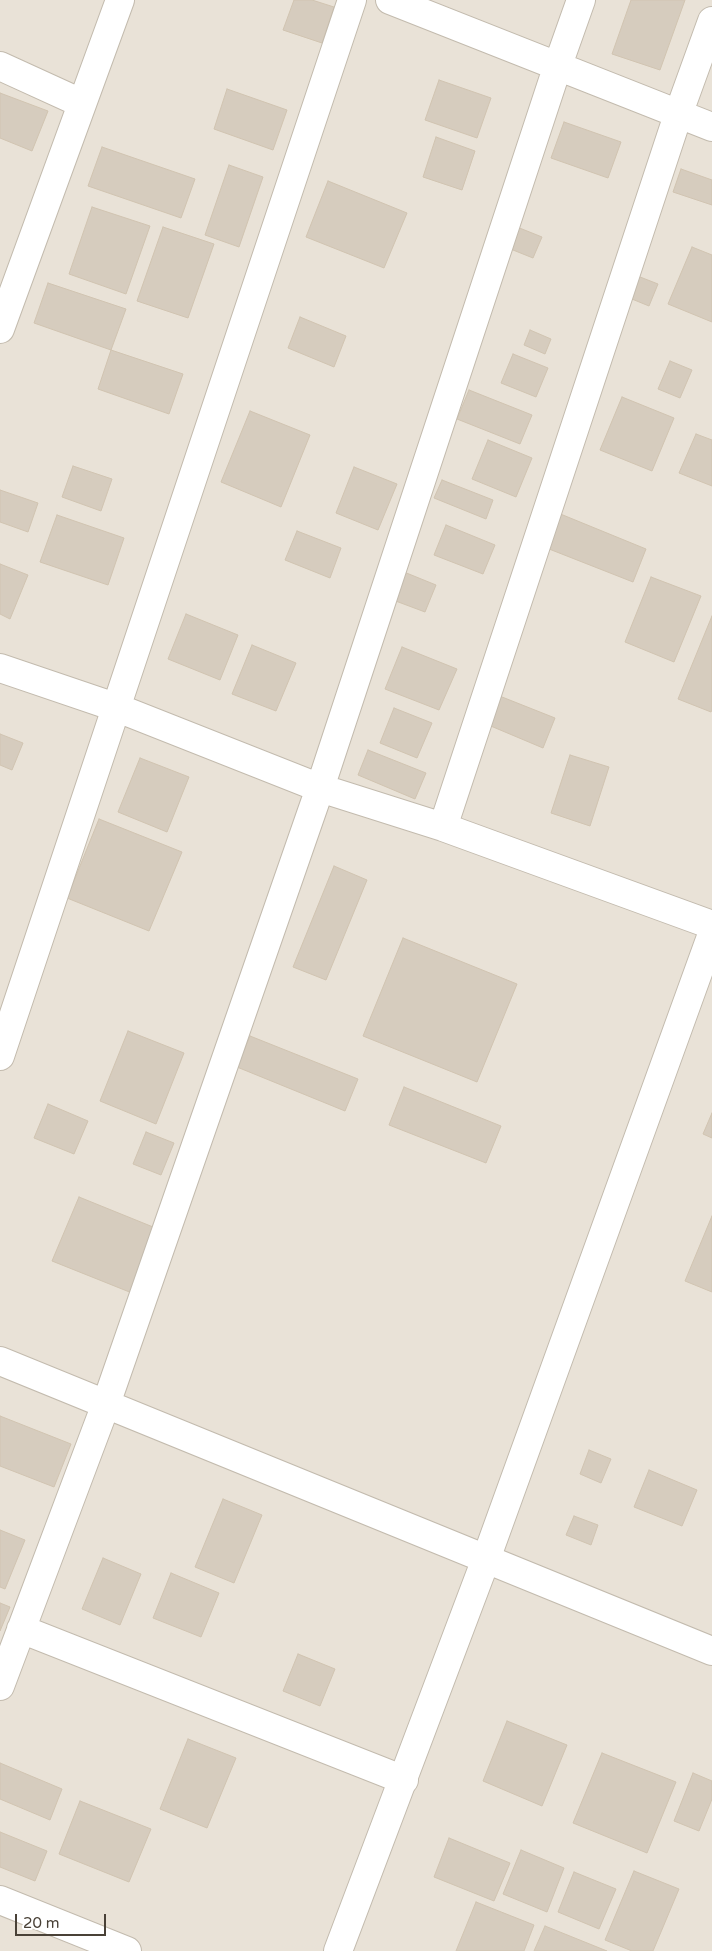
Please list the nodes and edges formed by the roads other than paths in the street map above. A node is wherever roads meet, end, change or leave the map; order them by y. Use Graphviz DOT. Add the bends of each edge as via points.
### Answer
graph roads {
  1 [pos="120,0"];
  2 [pos="352,0"];
  3 [pos="390,0"];
  4 [pos="581,0"];
  5 [pos="712,21"];
  6 [pos="558,65"];
  7 [pos="0,66"];
  8 [pos="81,103"];
  9 [pos="678,115"];
  10 [pos="712,127"];
  11 [pos="0,329"];
  12 [pos="0,668"];
  13 [pos="115,707"];
  14 [pos="320,788"];
  15 [pos="443,827"];
  16 [pos="712,925"];
  17 [pos="712,934"];
  18 [pos="0,1056"];
  19 [pos="0,1361"];
  20 [pos="106,1404"];
  21 [pos="486,1559"];
  22 [pos="21,1629"];
  23 [pos="712,1651"];
  24 [pos="0,1686"];
  25 [pos="404,1780"];
  26 [pos="0,1900"];
  27 [pos="127,1951"];
  28 [pos="338,1951"];
  1 -- 8 [label="street"];
  2 -- 13 [label="street"];
  3 -- 6 [label="street"];
  4 -- 6 [label="street"];
  5 -- 9 [label="street"];
  6 -- 9 [label="street"];
  6 -- 14 [label="street"];
  7 -- 8 [label="street"];
  8 -- 11 [label="street"];
  9 -- 10 [label="street"];
  9 -- 15 [label="street"];
  12 -- 13 [label="street"];
  13 -- 14 [label="street"];
  13 -- 18 [label="street"];
  14 -- 15 [label="street"];
  14 -- 20 [label="street"];
  15 -- 16 [label="street"];
  17 -- 21 [label="street"];
  19 -- 20 [label="street"];
  20 -- 21 [label="street"];
  20 -- 22 [label="street"];
  21 -- 23 [label="street"];
  21 -- 25 [label="street"];
  22 -- 24 [label="street"];
  22 -- 25 [label="street"];
  25 -- 28 [label="street"];
  26 -- 27 [label="street"];
}
